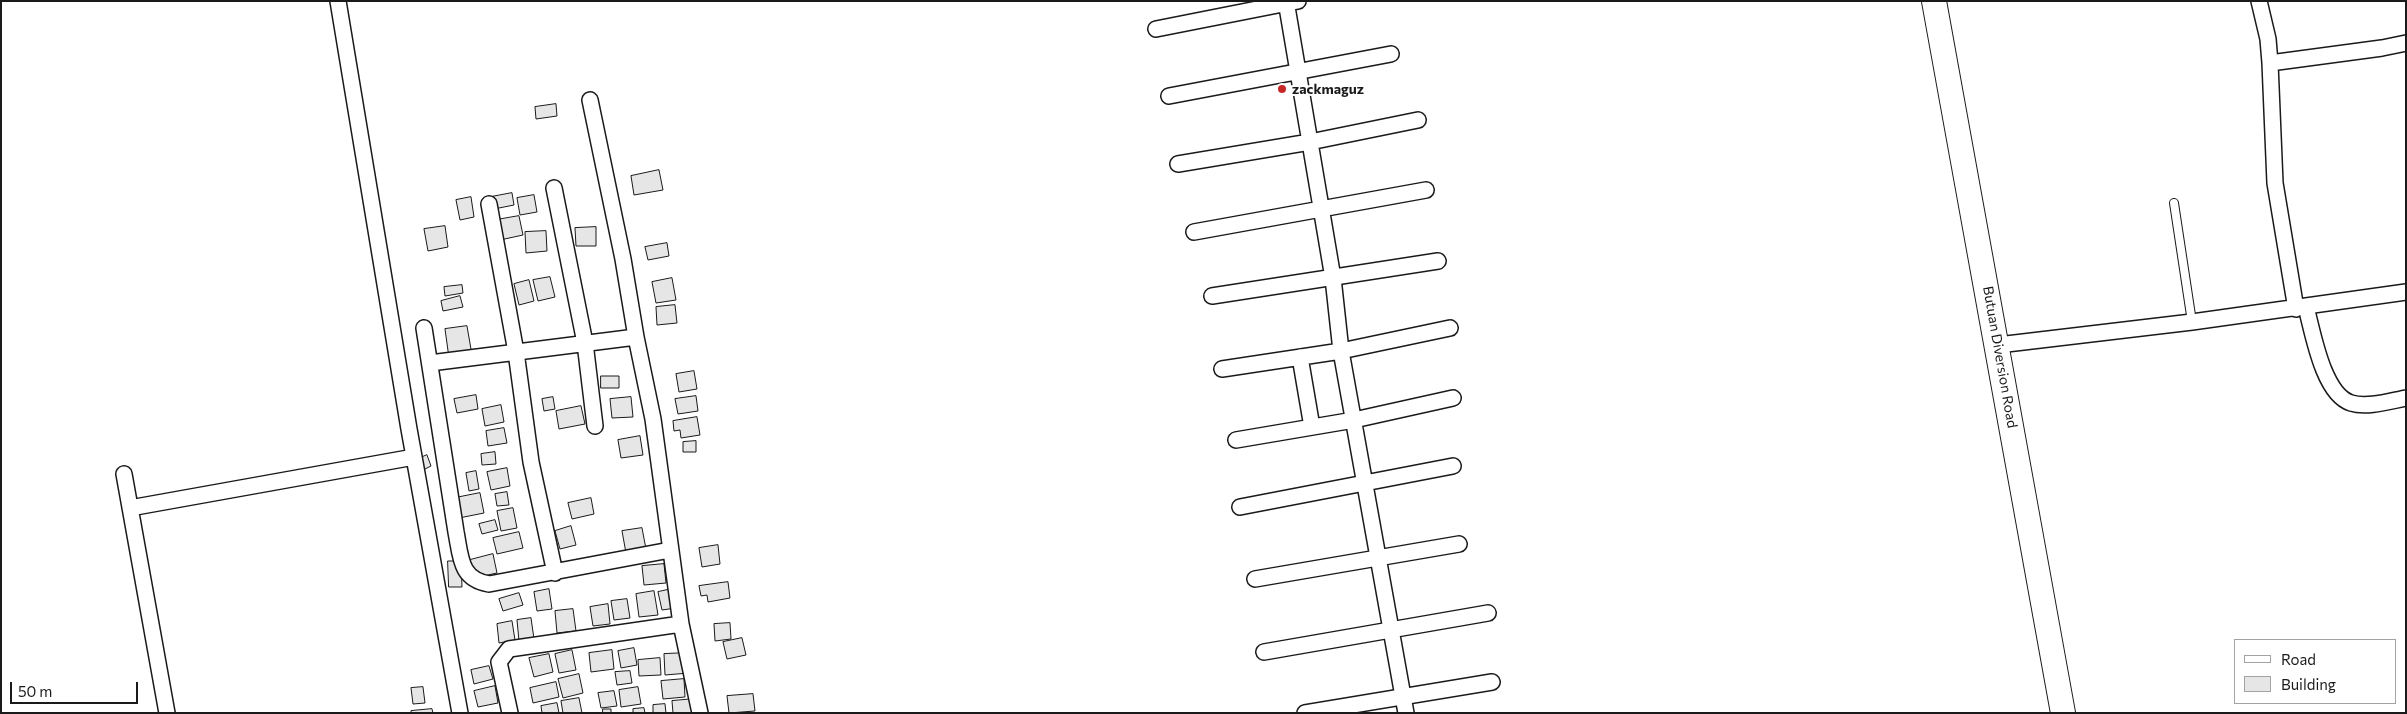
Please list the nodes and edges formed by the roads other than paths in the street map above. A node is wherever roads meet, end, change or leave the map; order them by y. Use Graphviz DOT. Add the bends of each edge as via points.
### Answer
graph roads {
  1 [pos="338,1"];
  2 [pos="1934,1"];
  3 [pos="2259,1"];
  4 [pos="1290,2"];
  5 [pos="1156,28"];
  6 [pos="2406,43"];
  7 [pos="1392,54"];
  8 [pos="2270,63"];
  9 [pos="1297,73"];
  10 [pos="1169,96"];
  11 [pos="590,100"];
  12 [pos="1418,120"];
  13 [pos="1310,142"];
  14 [pos="1178,164"];
  15 [pos="554,188"];
  16 [pos="1426,190"];
  17 [pos="2174,203"];
  18 [pos="489,204"];
  19 [pos="1321,211"];
  20 [pos="1194,232"];
  21 [pos="1438,261"];
  22 [pos="1332,278"];
  23 [pos="2406,292"];
  24 [pos="1212,296"];
  25 [pos="2301,308"];
  26 [pos="2192,322"];
  27 [pos="424,328"];
  28 [pos="1450,328"];
  29 [pos="636,337"];
  30 [pos="585,343"];
  31 [pos="1998,345"];
  32 [pos="1341,351"];
  33 [pos="516,352"];
  34 [pos="1300,357"];
  35 [pos="430,363"];
  36 [pos="1222,369"];
  37 [pos="1453,398"];
  38 [pos="2406,398"];
  39 [pos="1354,420"];
  40 [pos="595,426"];
  41 [pos="1312,427"];
  42 [pos="1236,440"];
  43 [pos="414,457"];
  44 [pos="1453,466"];
  45 [pos="124,474"];
  46 [pos="1364,484"];
  47 [pos="1240,507"];
  48 [pos="130,508"];
  49 [pos="1459,544"];
  50 [pos="670,550"];
  51 [pos="1377,559"];
  52 [pos="555,573"];
  53 [pos="1255,579"];
  54 [pos="1488,613"];
  55 [pos="681,624"];
  56 [pos="1391,630"];
  57 [pos="1264,652"];
  58 [pos="1492,682"];
  59 [pos="1405,705"];
  60 [pos="167,713"];
  61 [pos="460,713"];
  62 [pos="510,713"];
  63 [pos="700,713"];
  64 [pos="1305,713"];
  65 [pos="2063,713"];
  1 -- 43 [label="street"];
  2 -- 31 [label="main road, Butuan Diversion Road"];
  3 -- 8 [label="street"];
  4 -- 5 [label="street"];
  4 -- 9 [label="street"];
  6 -- 8 [label="street"];
  7 -- 9 [label="street"];
  8 -- 25 [label="street" via="2275,183"];
  9 -- 10 [label="street"];
  9 -- 13 [label="street"];
  11 -- 29 [label="street"];
  12 -- 13 [label="street"];
  13 -- 14 [label="street"];
  13 -- 19 [label="street"];
  15 -- 30 [label="street"];
  16 -- 19 [label="street"];
  17 -- 26 [label="lane"];
  18 -- 33 [label="street"];
  19 -- 20 [label="street"];
  19 -- 22 [label="street"];
  21 -- 22 [label="street"];
  22 -- 24 [label="street"];
  22 -- 32 [label="street"];
  23 -- 25 [label="street"];
  25 -- 26 [label="street"];
  25 -- 38 [label="street" via="2328,378 2339,396 2352,403"];
  26 -- 31 [label="street"];
  27 -- 35 [label="street"];
  28 -- 32 [label="street"];
  29 -- 30 [label="street"];
  29 -- 50 [label="street" via="653,419"];
  30 -- 33 [label="street"];
  30 -- 40 [label="street"];
  31 -- 65 [label="main road, Butuan Diversion Road"];
  32 -- 34 [label="street"];
  32 -- 39 [label="street"];
  33 -- 35 [label="street"];
  33 -- 52 [label="street" via="531,462"];
  34 -- 36 [label="street"];
  34 -- 41 [label="street"];
  35 -- 52 [label="street" via="456,532 461,558 470,578 489,584"];
  37 -- 39 [label="street"];
  39 -- 41 [label="street"];
  39 -- 46 [label="street"];
  41 -- 42 [label="street"];
  43 -- 48 [label="street"];
  43 -- 61 [label="street"];
  44 -- 46 [label="street"];
  45 -- 48 [label="street"];
  46 -- 47 [label="street"];
  46 -- 51 [label="street"];
  48 -- 60 [label="street"];
  49 -- 51 [label="street"];
  50 -- 52 [label="street"];
  50 -- 55 [label="street"];
  51 -- 53 [label="street"];
  51 -- 56 [label="street"];
  54 -- 56 [label="street"];
  55 -- 62 [label="street" via="509,649 500,662"];
  55 -- 63 [label="street"];
  56 -- 57 [label="street"];
  56 -- 59 [label="street"];
  58 -- 59 [label="street"];
  59 -- 64 [label="street"];
}
